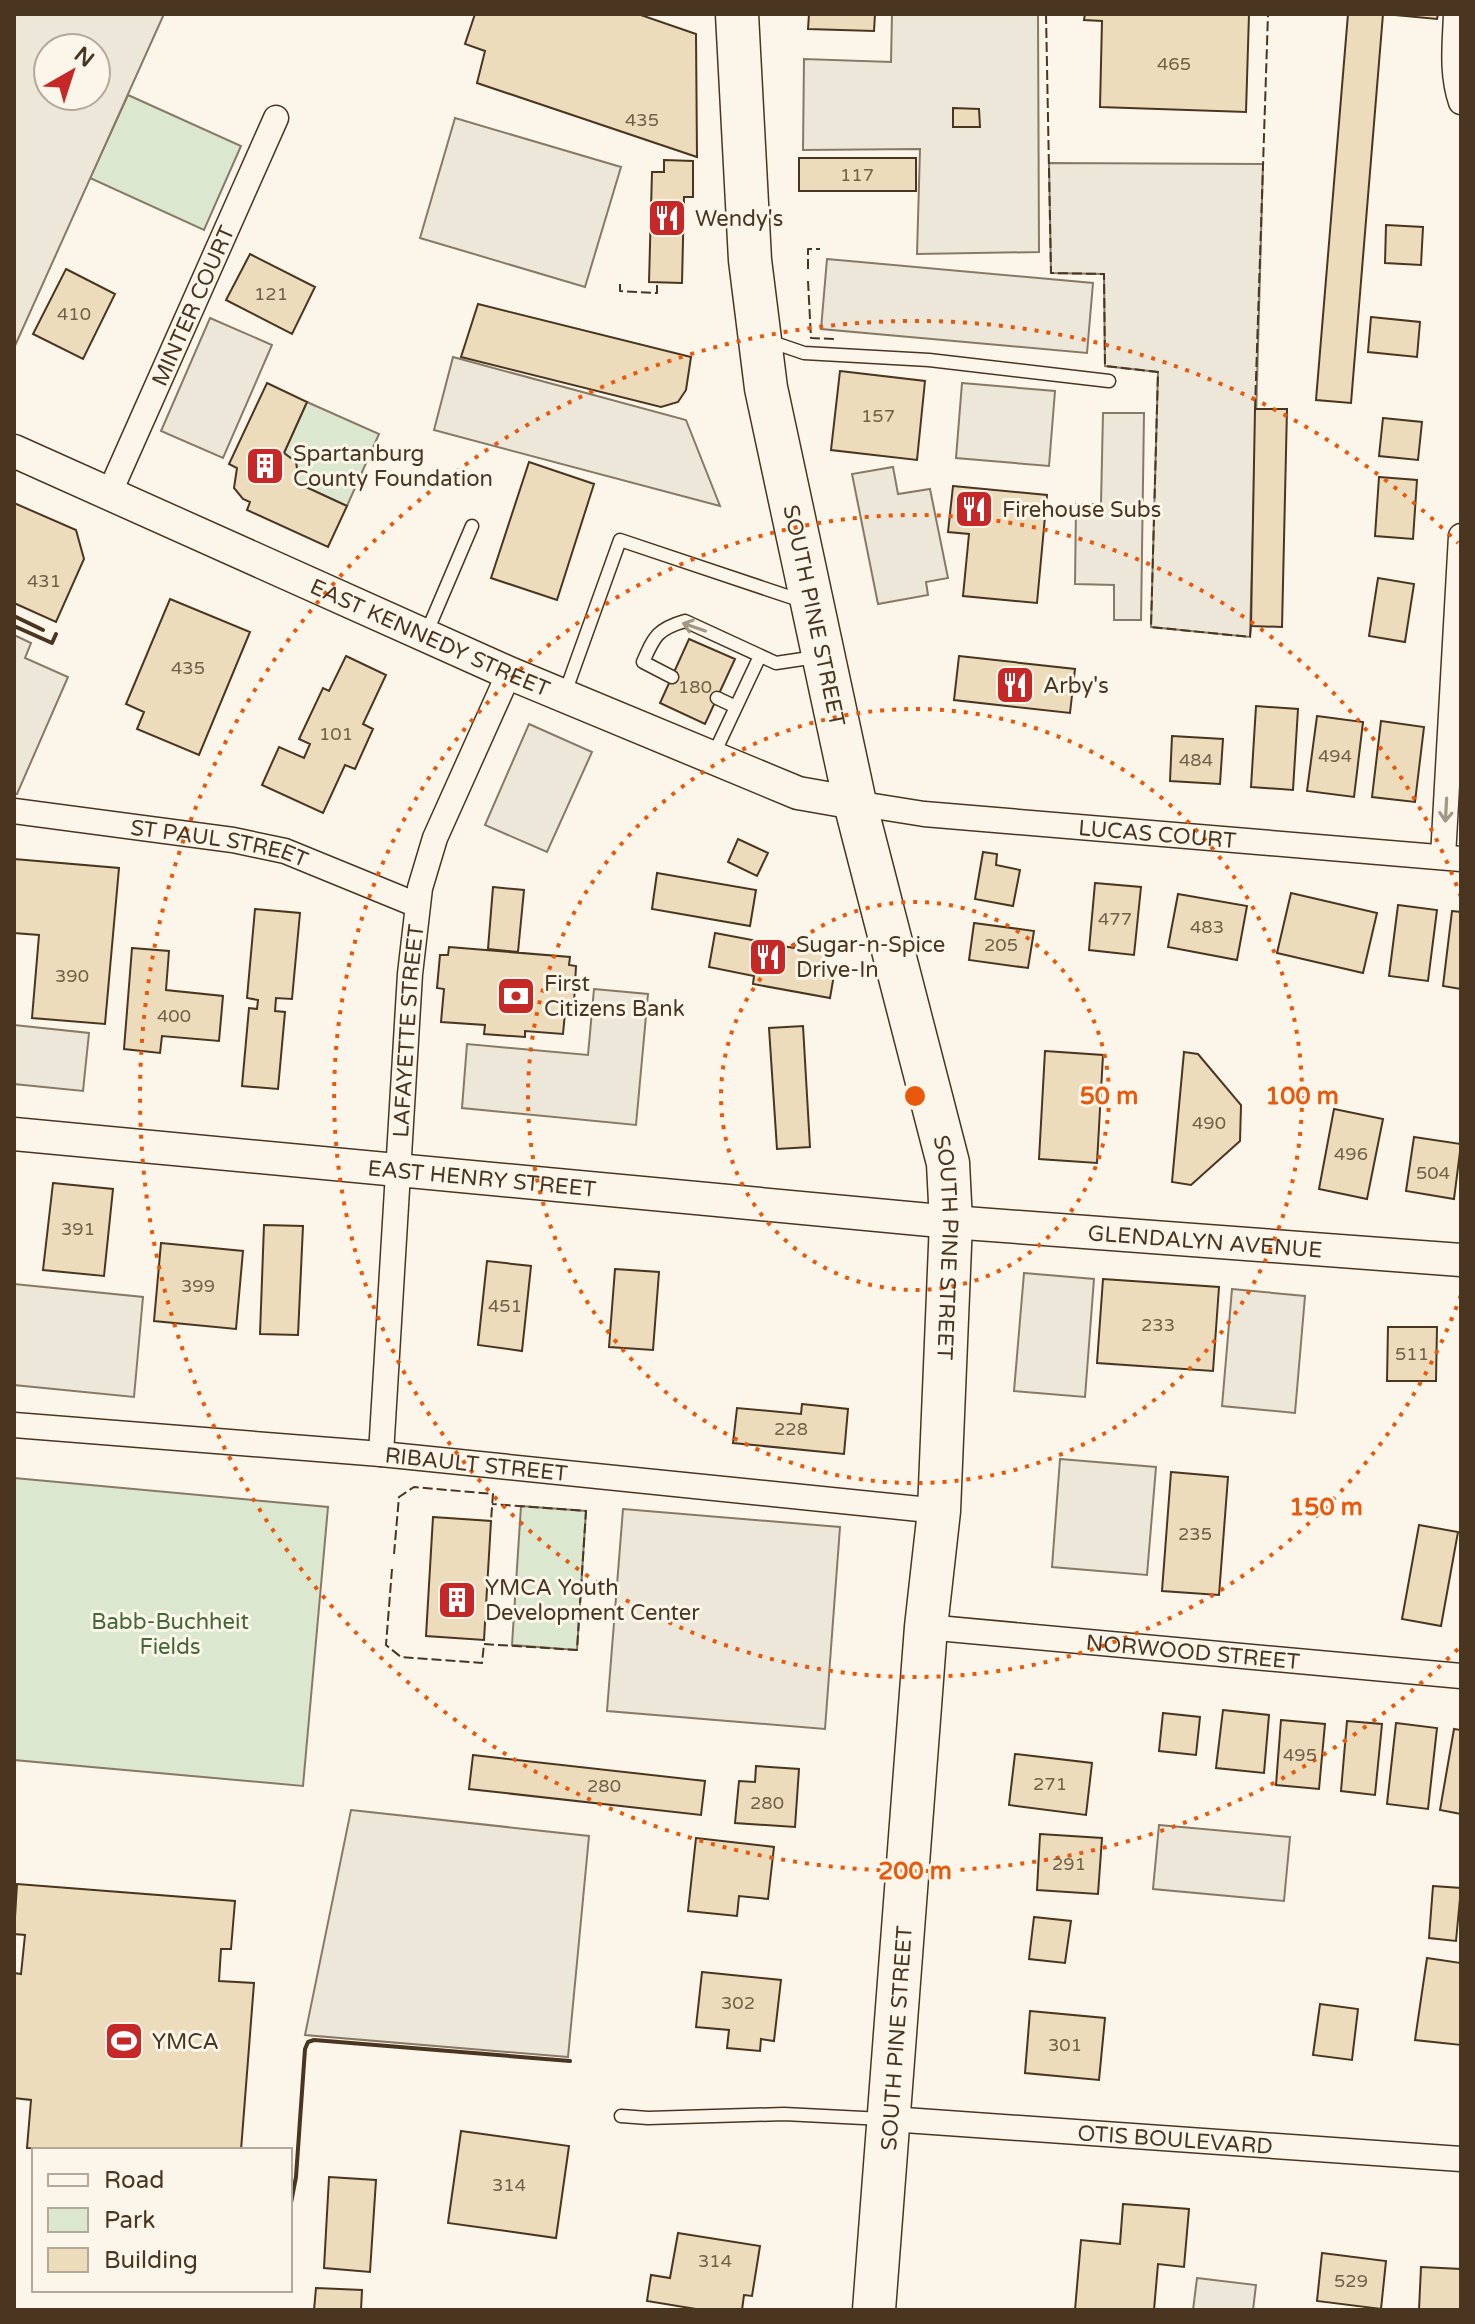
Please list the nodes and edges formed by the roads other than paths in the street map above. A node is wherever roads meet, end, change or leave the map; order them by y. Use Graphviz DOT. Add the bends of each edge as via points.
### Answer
graph roads {
  1 [pos="737,14"];
  2 [pos="1456,14"];
  3 [pos="1461,102"];
  4 [pos="276,118"];
  5 [pos="758,337"];
  6 [pos="1109,381"];
  7 [pos="14,451"];
  8 [pos="109,494"];
  9 [pos="472,526"];
  10 [pos="1461,536"];
  11 [pos="812,604"];
  12 [pos="425,636"];
  13 [pos="760,656"];
  14 [pos="823,656"];
  15 [pos="509,673"];
  16 [pos="672,677"];
  17 [pos="564,696"];
  18 [pos="717,698"];
  19 [pos="736,707"];
  20 [pos="712,758"];
  21 [pos="855,803"];
  22 [pos="14,811"];
  23 [pos="1452,858"];
  24 [pos="417,905"];
  25 [pos="14,1134"];
  26 [pos="400,1169"];
  27 [pos="951,1222"];
  28 [pos="1461,1260"];
  29 [pos="14,1425"];
  30 [pos="381,1454"];
  31 [pos="939,1511"];
  32 [pos="926,1627"];
  33 [pos="1461,1676"];
  34 [pos="621,2116"];
  35 [pos="890,2119"];
  36 [pos="1461,2159"];
  37 [pos="874,2310"];
  1 -- 5 [label="highway, SOUTH PINE STREET"];
  2 -- 3 [label="street" via="1454,61"];
  4 -- 8 [label="street, MINTER COURT"];
  5 -- 6 [label="lane" via="804,353 929,360"];
  5 -- 11 [label="highway, SOUTH PINE STREET"];
  7 -- 8 [label="street, EAST KENNEDY STREET"];
  8 -- 12 [label="street, EAST KENNEDY STREET"];
  9 -- 12 [label="lane"];
  10 -- 23 [label="street, one-way"];
  11 -- 14 [label="highway, SOUTH PINE STREET"];
  11 -- 17 [label="lane" via="620,540"];
  12 -- 15 [label="street, EAST KENNEDY STREET"];
  13 -- 14 [label="lane" via="776,663"];
  13 -- 16 [label="lane, one-way" via="685,621 653,638 643,662"];
  13 -- 19 [label="lane"];
  14 -- 21 [label="highway, SOUTH PINE STREET"];
  15 -- 17 [label="street, EAST KENNEDY STREET"];
  15 -- 24 [label="street, LAFAYETTE STREET" via="435,838"];
  17 -- 20 [label="street, EAST KENNEDY STREET"];
  18 -- 19 [label="lane"];
  19 -- 20 [label="lane"];
  20 -- 21 [label="street, EAST KENNEDY STREET" via="798,793"];
  21 -- 23 [label="street, LUCAS COURT" via="924,814"];
  21 -- 27 [label="highway, SOUTH PINE STREET" via="948,1163"];
  22 -- 24 [label="street, ST PAUL STREET" via="285,851"];
  24 -- 26 [label="street, LAFAYETTE STREET"];
  25 -- 26 [label="street, EAST HENRY STREET"];
  26 -- 27 [label="street, EAST HENRY STREET"];
  26 -- 30 [label="street, LAFAYETTE STREET"];
  27 -- 28 [label="street, GLENDALYN AVENUE"];
  27 -- 31 [label="highway, SOUTH PINE STREET"];
  29 -- 30 [label="street, RIBAULT STREET"];
  30 -- 31 [label="street, RIBAULT STREET"];
  31 -- 32 [label="highway, SOUTH PINE STREET"];
  32 -- 33 [label="street, NORWOOD STREET"];
  32 -- 35 [label="highway, SOUTH PINE STREET"];
  34 -- 35 [label="lane"];
  35 -- 36 [label="street, OTIS BOULEVARD"];
  35 -- 37 [label="highway, SOUTH PINE STREET"];
}
